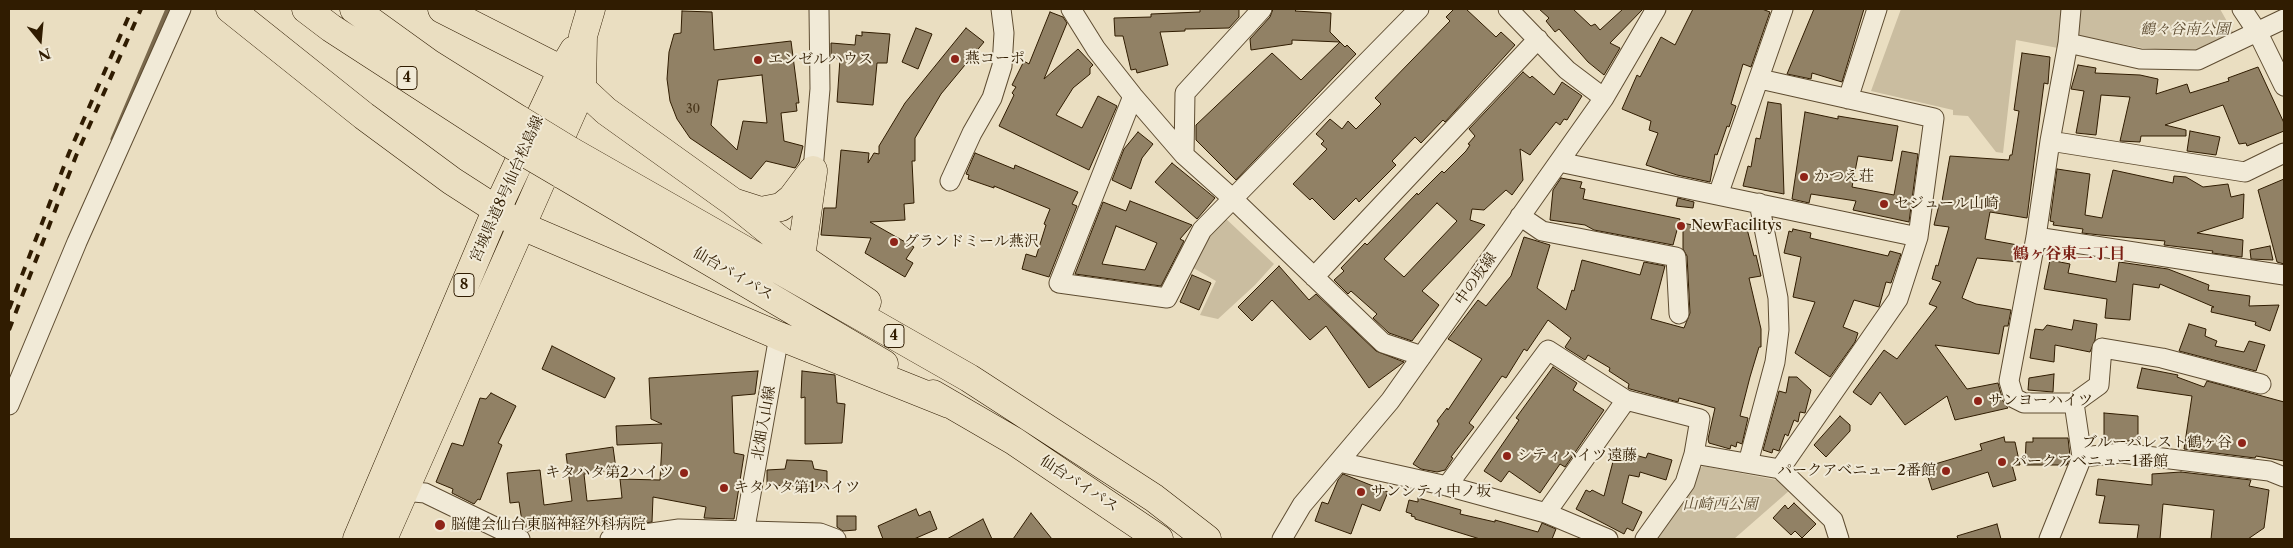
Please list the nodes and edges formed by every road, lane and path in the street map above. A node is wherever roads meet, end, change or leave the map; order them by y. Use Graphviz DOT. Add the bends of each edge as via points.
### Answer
graph roads {
  1 [pos="181,9"];
  2 [pos="230,9"];
  3 [pos="306,9"];
  4 [pos="354,9"];
  5 [pos="442,9"];
  6 [pos="591,9"];
  7 [pos="819,9"];
  8 [pos="1002,9"];
  9 [pos="1071,9"];
  10 [pos="1262,9"];
  11 [pos="1419,9"];
  12 [pos="1508,9"];
  13 [pos="1656,9"];
  14 [pos="1783,9"];
  15 [pos="1877,9"];
  16 [pos="2071,9"];
  17 [pos="2242,9"];
  18 [pos="2284,19"];
  19 [pos="2258,33"];
  20 [pos="583,36"];
  21 [pos="1538,39"];
  22 [pos="2068,43"];
  23 [pos="562,70"];
  24 [pos="1760,79"];
  25 [pos="2284,86"];
  26 [pos="582,89"];
  27 [pos="1133,96"];
  28 [pos="1604,98"];
  29 [pos="1848,99"];
  30 [pos="515,132"];
  31 [pos="2050,141"];
  32 [pos="2284,153"];
  33 [pos="1184,155"];
  34 [pos="565,162"];
  35 [pos="1559,162"];
  36 [pos="813,170"];
  37 [pos="950,181"];
  38 [pos="1718,195"];
  39 [pos="1232,198"];
  40 [pos="733,202"];
  41 [pos="1759,203"];
  42 [pos="496,211"];
  43 [pos="1520,216"];
  44 [pos="522,226"];
  45 [pos="1918,237"];
  46 [pos="2036,237"];
  47 [pos="801,257"];
  48 [pos="2284,275"];
  49 [pos="1314,277"];
  50 [pos="1679,314"];
  51 [pos="779,336"];
  52 [pos="1422,356"];
  53 [pos="969,378"];
  54 [pos="2261,384"];
  55 [pos="1626,400"];
  56 [pos="2074,403"];
  57 [pos="949,404"];
  58 [pos="9,405"];
  59 [pos="1694,454"];
  60 [pos="2082,457"];
  61 [pos="1339,462"];
  62 [pos="1748,463"];
  63 [pos="1780,469"];
  64 [pos="2284,477"];
  65 [pos="1447,486"];
  66 [pos="392,487"];
  67 [pos="1546,513"];
  68 [pos="744,535"];
  69 [pos="357,539"];
  70 [pos="383,539"];
  71 [pos="520,539"];
  72 [pos="610,539"];
  73 [pos="836,539"];
  74 [pos="1159,539"];
  75 [pos="1207,539"];
  76 [pos="1282,539"];
  77 [pos="1608,539"];
  78 [pos="1646,539"];
  79 [pos="1839,539"];
  80 [pos="2049,539"];
  1 -- 58 [label="street" via="77,242"];
  2 -- 42 [label="main road" via="364,116"];
  3 -- 30 [label="main road, 仙台バイパス / 4" via="339,33"];
  4 -- 30 [label="main road, 仙台バイパス / 4" via="429,63"];
  5 -- 23 [label="main road"];
  6 -- 20 [label="main road, 宮城県道8号仙台松島線 / 8"];
  7 -- 36 [label="street" via="820,89"];
  8 -- 37 [label="street" via="1002,66 992,98"];
  9 -- 27 [label="street" via="1096,49"];
  10 -- 33 [label="street" via="1185,93"];
  11 -- 39 [label="street"];
  12 -- 21 [label="street"];
  13 -- 28 [label="street, 中の坂線"];
  14 -- 24 [label="street"];
  15 -- 29 [label="street"];
  16 -- 22 [label="street"];
  17 -- 19 [label="street"];
  18 -- 19 [label="street"];
  19 -- 22 [label="street" via="2198,60 2140,59"];
  19 -- 25 [label="street"];
  20 -- 23 [label="main road, 宮城県道8号仙台松島線 / 8"];
  20 -- 26 [label="main road, 宮城県道8号仙台松島線 / 8"];
  21 -- 28 [label="street" via="1567,70"];
  21 -- 49 [label="street"];
  22 -- 31 [label="street"];
  23 -- 26 [label="main road"];
  23 -- 42 [label="main road, 宮城県道8号仙台松島線 / 8"];
  24 -- 29 [label="street"];
  24 -- 38 [label="street"];
  26 -- 40 [label="main road" via="606,111"];
  26 -- 44 [label="main road, 宮城県道8号仙台松島線 / 8"];
  27 -- 33 [label="street"];
  27 -- 39 [label="street" via="1059,283 1167,298 1202,230"];
  28 -- 35 [label="street, 中の坂線"];
  29 -- 45 [label="street" via="1934,118"];
  30 -- 34 [label="main road, 仙台バイパス / 4, bridge"];
  31 -- 32 [label="street" via="2245,172"];
  31 -- 46 [label="street"];
  33 -- 39 [label="street"];
  34 -- 53 [label="main road, 仙台バイパス / 4"];
  34 -- 57 [label="main road, 仙台バイパス / 4"];
  35 -- 38 [label="street"];
  35 -- 43 [label="street, 中の坂線"];
  36 -- 40 [label="main road" via="792,198 780,207 761,211"];
  36 -- 47 [label="main road"];
  38 -- 41 [label="street"];
  39 -- 49 [label="street"];
  40 -- 47 [label="main road"];
  41 -- 45 [label="street"];
  41 -- 62 [label="street" via="1778,298 1779,330 1776,362"];
  42 -- 44 [label="main road"];
  42 -- 66 [label="main road, 宮城県道8号仙台松島線 / 8"];
  43 -- 50 [label="street" via="1542,231 1676,257"];
  43 -- 52 [label="street, 中の坂線"];
  44 -- 51 [label="main road"];
  44 -- 66 [label="main road, 宮城県道8号仙台松島線 / 8"];
  45 -- 63 [label="street" via="1898,298"];
  46 -- 48 [label="street"];
  46 -- 56 [label="street" via="2009,381 2014,398 2024,403"];
  47 -- 53 [label="main road" via="934,349"];
  49 -- 52 [label="street" via="1383,343"];
  51 -- 57 [label="main road"];
  51 -- 68 [label="street, 北畑入山線"];
  52 -- 61 [label="street, 中の坂線" via="1390,401"];
  53 -- 75 [label="main road, 仙台バイパス / 4" via="1154,498"];
  54 -- 56 [label="street" via="2162,358 2102,348 2100,385"];
  55 -- 59 [label="street" via="1700,420"];
  55 -- 65 [label="street" via="1548,350"];
  55 -- 67 [label="street"];
  56 -- 60 [label="street"];
  57 -- 74 [label="main road, 仙台バイパス / 4" via="1014,441"];
  59 -- 62 [label="street"];
  59 -- 78 [label="street" via="1685,483"];
  60 -- 64 [label="street" via="2121,453 2269,471"];
  60 -- 80 [label="street"];
  61 -- 65 [label="street"];
  61 -- 76 [label="street, 中の坂線" via="1302,505"];
  62 -- 63 [label="street"];
  63 -- 79 [label="street" via="1833,520"];
  65 -- 67 [label="street"];
  66 -- 69 [label="main road, 宮城県道8号仙台松島線 / 8"];
  66 -- 70 [label="main road, 宮城県道8号仙台松島線 / 8"];
  66 -- 71 [label="street" via="424,493"];
  67 -- 77 [label="street"];
  68 -- 72 [label="street" via="679,529"];
  68 -- 73 [label="street" via="820,533"];
}
